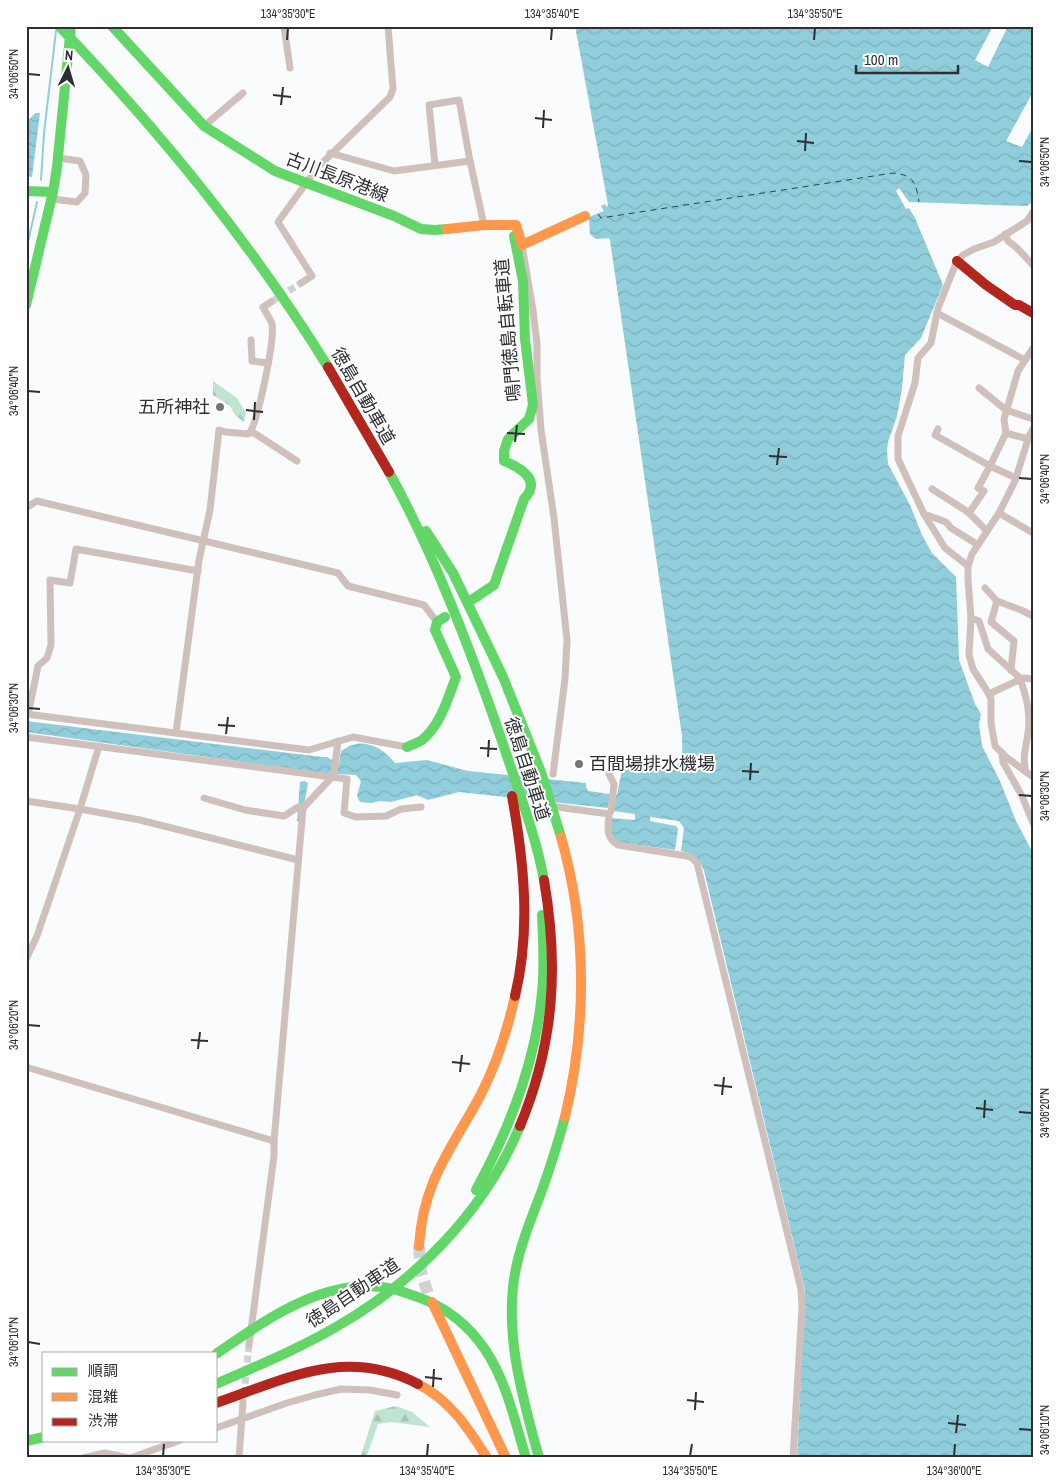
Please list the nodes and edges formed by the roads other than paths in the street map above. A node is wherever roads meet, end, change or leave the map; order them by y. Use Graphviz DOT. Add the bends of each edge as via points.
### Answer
graph roads {
  1 [pos="59,26"];
  2 [pos="71,26"];
  3 [pos="112,26"];
  4 [pos="284,26"];
  5 [pos="388,26"];
  6 [pos="290,68"];
  7 [pos="243,93"];
  8 [pos="204,126"];
  9 [pos="330,154"];
  10 [pos="58,158"];
  11 [pos="470,161"];
  12 [pos="435,165"];
  13 [pos="305,183"];
  14 [pos="26,191"];
  15 [pos="52,196"];
  16 [pos="1033,212"];
  17 [pos="585,216"];
  18 [pos="512,225"];
  19 [pos="484,226"];
  20 [pos="1005,234"];
  21 [pos="522,245"];
  22 [pos="957,261"];
  23 [pos="1033,265"];
  24 [pos="301,284"];
  25 [pos="271,302"];
  26 [pos="26,305"];
  27 [pos="937,313"];
  28 [pos="1033,313"];
  29 [pos="251,340"];
  30 [pos="1033,348"];
  31 [pos="1025,360"];
  32 [pos="268,363"];
  33 [pos="979,388"];
  34 [pos="1006,410"];
  35 [pos="1033,419"];
  36 [pos="938,429"];
  37 [pos="1033,429"];
  38 [pos="252,430"];
  39 [pos="1006,434"];
  40 [pos="1028,439"];
  41 [pos="297,461"];
  42 [pos="990,466"];
  43 [pos="1016,478"];
  44 [pos="398,489"];
  45 [pos="932,489"];
  46 [pos="26,508"];
  47 [pos="969,513"];
  48 [pos="999,513"];
  49 [pos="924,514"];
  50 [pos="987,531"];
  51 [pos="1033,533"];
  52 [pos="203,540"];
  53 [pos="978,546"];
  54 [pos="968,566"];
  55 [pos="198,570"];
  56 [pos="985,588"];
  57 [pos="473,599"];
  58 [pos="996,601"];
  59 [pos="1033,616"];
  60 [pos="971,618"];
  61 [pos="441,619"];
  62 [pos="1011,670"];
  63 [pos="1021,679"];
  64 [pos="1033,679"];
  65 [pos="989,694"];
  66 [pos="26,710"];
  67 [pos="26,714"];
  68 [pos="176,733"];
  69 [pos="26,737"];
  70 [pos="338,743"];
  71 [pos="99,746"];
  72 [pos="408,747"];
  73 [pos="503,747"];
  74 [pos="1002,753"];
  75 [pos="1026,772"];
  76 [pos="553,774"];
  77 [pos="609,774"];
  78 [pos="333,775"];
  79 [pos="1033,777"];
  80 [pos="204,798"];
  81 [pos="26,801"];
  82 [pos="550,806"];
  83 [pos="421,807"];
  84 [pos="303,808"];
  85 [pos="80,809"];
  86 [pos="610,813"];
  87 [pos="1033,823"];
  88 [pos="298,860"];
  89 [pos="26,959"];
  90 [pos="26,1066"];
  91 [pos="274,1140"];
  92 [pos="419,1246"];
  93 [pos="428,1294"];
  94 [pos="249,1345"];
  95 [pos="218,1352"];
  96 [pos="218,1383"];
  97 [pos="397,1394"];
  98 [pos="218,1402"];
  99 [pos="243,1402"];
  100 [pos="242,1420"];
  101 [pos="218,1427"];
  102 [pos="42,1439"];
  103 [pos="26,1442"];
  104 [pos="175,1442"];
  105 [pos="83,1458"];
  106 [pos="131,1458"];
  107 [pos="239,1458"];
  108 [pos="487,1458"];
  109 [pos="506,1458"];
  110 [pos="526,1458"];
  111 [pos="539,1458"];
  112 [pos="793,1458"];
  1 -- 44 [label="main road, 徳島自動車道" via="136,109 232,225 310,336"];
  2 -- 10 [label="main road"];
  3 -- 8 [label="main road, 古川長原港線"];
  4 -- 6 [label="street"];
  5 -- 9 [label="street" via="393,88 390,97"];
  7 -- 8 [label="street"];
  8 -- 13 [label="main road, 古川長原港線" via="263,165"];
  9 -- 12 [label="street" via="394,171"];
  9 -- 13 [label="street"];
  10 -- 15 [label="main road"];
  10 -- 15 [label="street" via="80,161 86,175 85,193 77,202"];
  11 -- 12 [label="street"];
  11 -- 12 [label="street" via="460,100 429,105"];
  11 -- 19 [label="street"];
  13 -- 19 [label="main road, 古川長原港線" via="421,229"];
  13 -- 24 [label="street" via="278,222 312,276"];
  14 -- 15 [label="main road"];
  15 -- 26 [label="main road"];
  16 -- 20 [label="street" via="1027,221"];
  17 -- 21 [label="main road"];
  18 -- 19 [label="main road, 古川長原港線"];
  18 -- 21 [label="main road" via="516,226"];
  18 -- 57 [label="main road, 鳴門徳島自転車道" via="523,281 525,339 533,405 529,419 508,439 504,461 520,469 532,487 524,499 494,585"];
  20 -- 22 [label="street" via="994,242 974,248"];
  20 -- 23 [label="street"];
  21 -- 76 [label="street" via="534,310 541,430 567,640 566,679"];
  22 -- 27 [label="street"];
  22 -- 28 [label="main road" via="1015,305"];
  25 -- 32 [label="street" via="263,307 272,324"];
  27 -- 31 [label="street"];
  27 -- 49 [label="street" via="931,343 918,358 898,436 898,459"];
  29 -- 32 [label="street" via="252,361"];
  30 -- 31 [label="street"];
  31 -- 34 [label="street" via="1018,371"];
  32 -- 38 [label="street"];
  33 -- 34 [label="street"];
  34 -- 35 [label="street"];
  34 -- 39 [label="street"];
  36 -- 42 [label="street" via="935,436"];
  37 -- 40 [label="street"];
  38 -- 41 [label="street"];
  38 -- 52 [label="street" via="249,434 219,430 210,510"];
  39 -- 40 [label="street"];
  39 -- 42 [label="street"];
  40 -- 43 [label="street"];
  42 -- 43 [label="street"];
  42 -- 47 [label="street" via="978,488 984,492"];
  43 -- 48 [label="street"];
  44 -- 73 [label="main road, 徳島自動車道" via="434,563 469,648"];
  44 -- 111 [label="main road" via="448,564 518,712 557,819 578,920 581,980 572,1083 553,1160 521,1251 512,1309 520,1380"];
  45 -- 47 [label="street"];
  46 -- 52 [label="street" via="37,501"];
  47 -- 50 [label="street"];
  48 -- 50 [label="street"];
  48 -- 51 [label="street"];
  49 -- 53 [label="street" via="946,522"];
  49 -- 54 [label="street" via="945,548"];
  50 -- 53 [label="street"];
  52 -- 55 [label="street"];
  52 -- 61 [label="street" via="338,574 348,586 424,605"];
  53 -- 54 [label="street"];
  54 -- 60 [label="street"];
  55 -- 66 [label="street" via="76,549 70,583 50,580 51,645 46,658 38,666"];
  55 -- 68 [label="street"];
  56 -- 58 [label="street"];
  58 -- 59 [label="street"];
  58 -- 62 [label="street" via="991,622 1014,641"];
  60 -- 62 [label="street" via="979,621 988,649"];
  60 -- 65 [label="street" via="969,655 973,669"];
  61 -- 72 [label="main road" via="435,630 456,677 432,730"];
  62 -- 63 [label="street"];
  63 -- 64 [label="street"];
  63 -- 65 [label="street"];
  63 -- 75 [label="street" via="1029,714 1023,761"];
  65 -- 74 [label="street" via="995,746"];
  67 -- 68 [label="street"];
  68 -- 70 [label="street" via="309,750"];
  69 -- 71 [label="street"];
  70 -- 72 [label="street" via="353,737"];
  70 -- 78 [label="street"];
  71 -- 78 [label="street"];
  71 -- 85 [label="street"];
  73 -- 92 [label="main road" via="523,870 523,954 515,1002 490,1076 431,1186"];
  73 -- 96 [label="main road, 徳島自動車道" via="543,874 553,956 550,1018 538,1073 516,1136 493,1178 452,1235 379,1300 295,1349"];
  74 -- 75 [label="street"];
  74 -- 87 [label="street" via="1002,762"];
  75 -- 79 [label="street"];
  77 -- 86 [label="street" via="614,784"];
  78 -- 83 [label="street" via="347,779 344,813 356,817 386,816 401,809"];
  78 -- 84 [label="street"];
  80 -- 84 [label="street" via="245,810 284,816 298,807"];
  81 -- 85 [label="street"];
  82 -- 86 [label="street"];
  84 -- 88 [label="street"];
  85 -- 88 [label="street" via="140,820"];
  85 -- 89 [label="street" via="37,936"];
  86 -- 112 [label="street" via="608,832 613,842 687,856 697,863 700,871 801,1289"];
  88 -- 91 [label="street"];
  90 -- 91 [label="street"];
  91 -- 94 [label="street"];
  93 -- 109 [label="main road"];
  95 -- 110 [label="main road" via="317,1294 360,1286 402,1291 448,1312 479,1341 509,1401"];
  97 -- 100 [label="street" via="341,1389"];
  98 -- 108 [label="main road" via="318,1369 355,1366 389,1371 420,1385 454,1411"];
  99 -- 100 [label="street"];
  100 -- 101 [label="street"];
  100 -- 107 [label="street"];
  102 -- 103 [label="main road"];
  104 -- 106 [label="street"];
  105 -- 106 [label="street" via="104,1454"];
}
